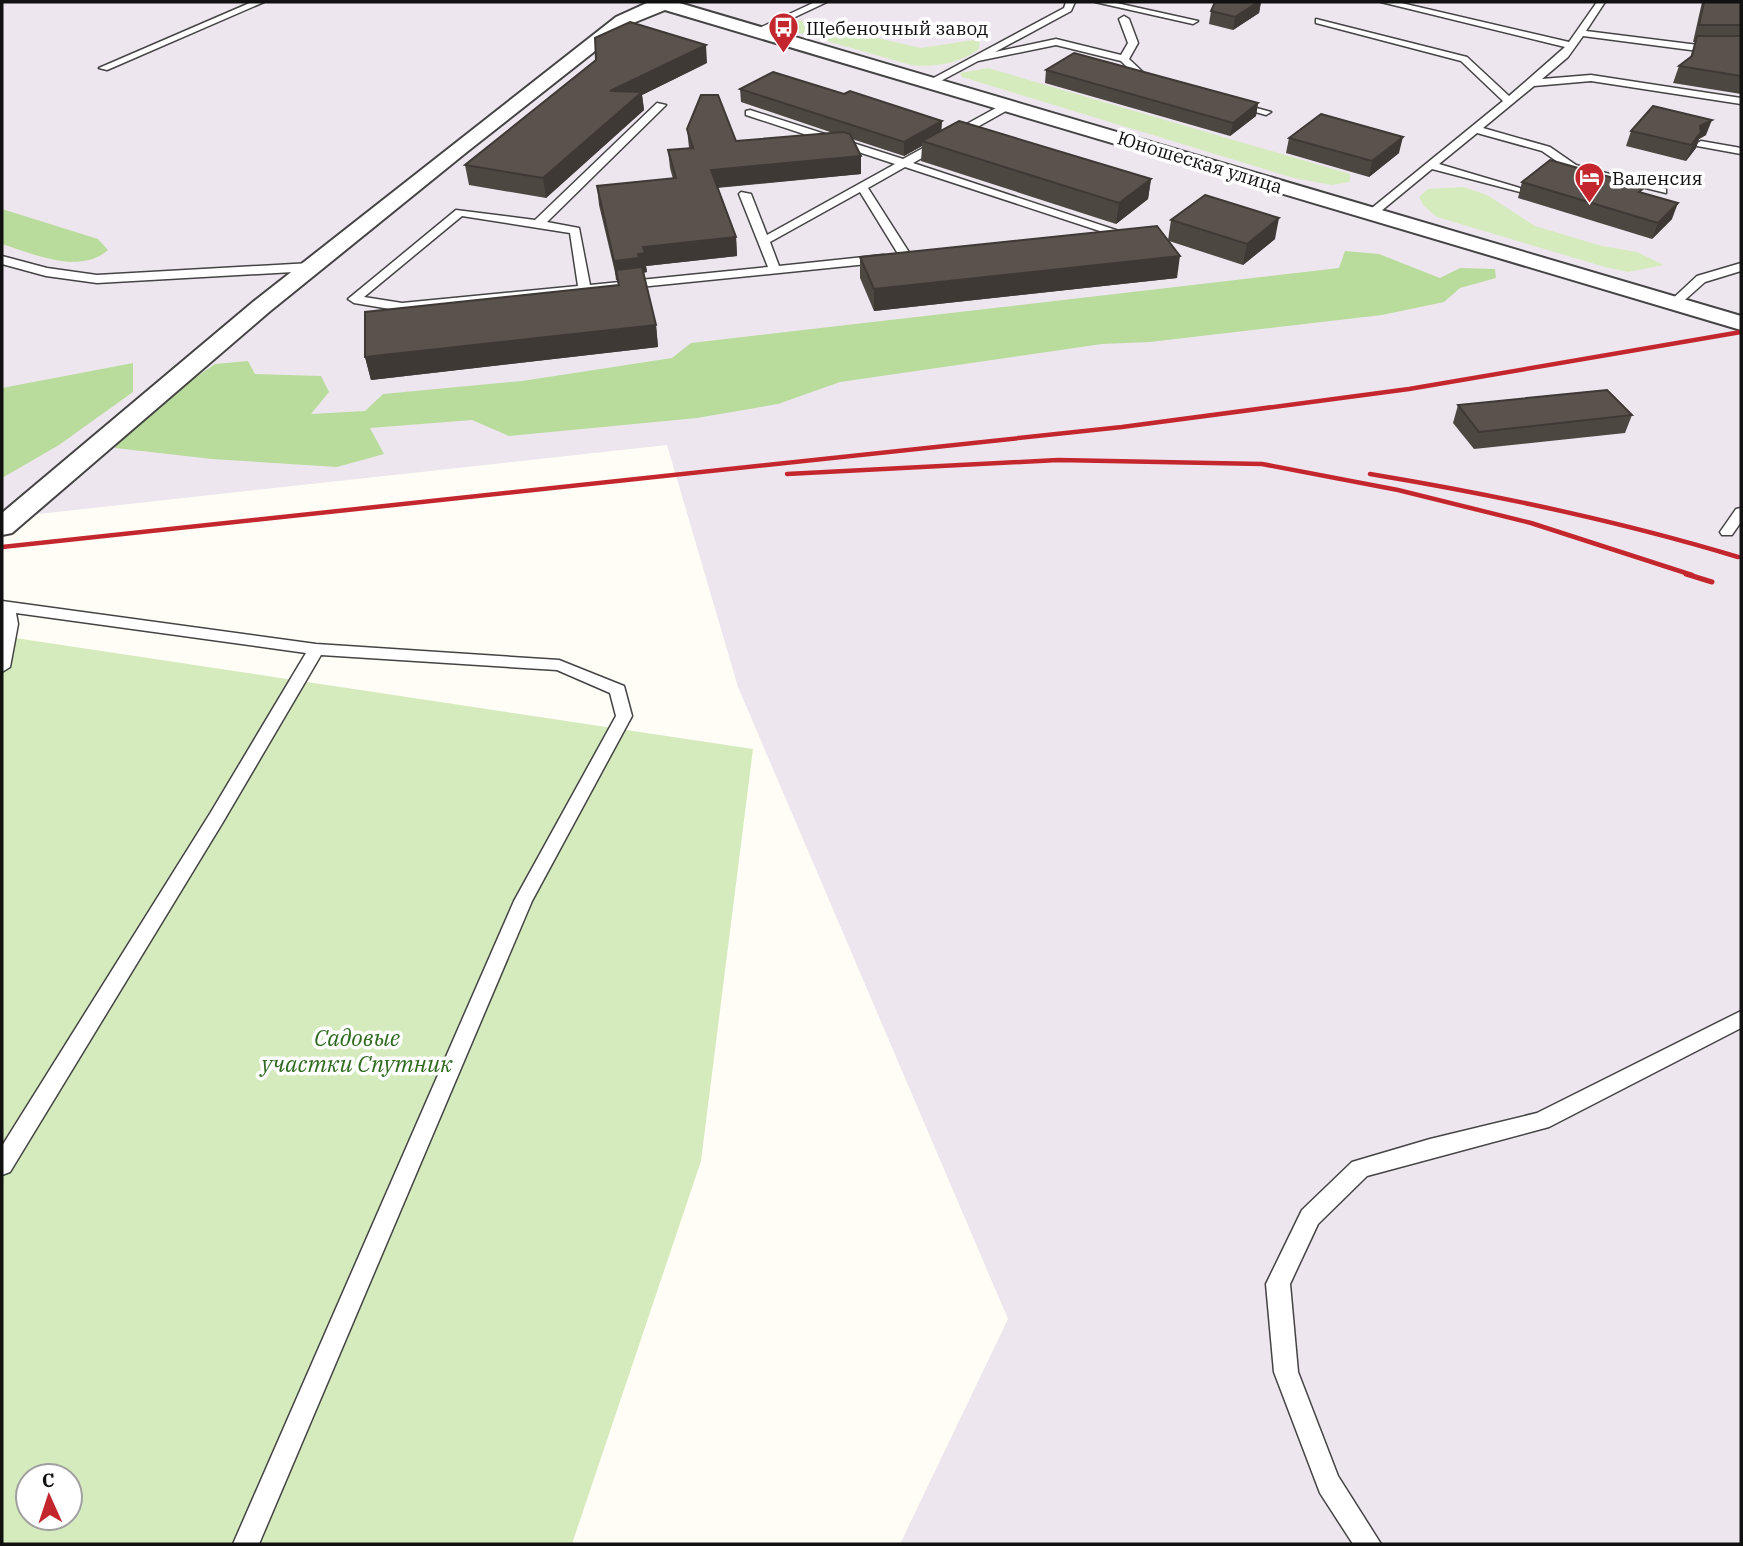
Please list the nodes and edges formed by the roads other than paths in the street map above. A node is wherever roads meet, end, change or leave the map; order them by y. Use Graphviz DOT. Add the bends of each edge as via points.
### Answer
graph roads {
  1 [pos="259,2"];
  2 [pos="822,2"];
  3 [pos="1070,2"];
  4 [pos="1100,2"];
  5 [pos="1386,2"];
  6 [pos="1601,2"];
  7 [pos="661,3"];
  8 [pos="1124,19"];
  9 [pos="1194,21"];
  10 [pos="1319,21"];
  11 [pos="758,31"];
  12 [pos="1580,33"];
  13 [pos="1572,46"];
  14 [pos="1741,47"];
  15 [pos="973,59"];
  16 [pos="1124,59"];
  17 [pos="104,68"];
  18 [pos="931,82"];
  19 [pos="1531,83"];
  20 [pos="1172,86"];
  21 [pos="1226,101"];
  22 [pos="1509,101"];
  23 [pos="1741,101"];
  24 [pos="661,105"];
  25 [pos="1009,105"];
  26 [pos="1266,112"];
  27 [pos="750,113"];
  28 [pos="1475,129"];
  29 [pos="1701,144"];
  30 [pos="1741,151"];
  31 [pos="905,163"];
  32 [pos="1430,165"];
  33 [pos="862,187"];
  34 [pos="1516,190"];
  35 [pos="1661,191"];
  36 [pos="745,194"];
  37 [pos="1371,214"];
  38 [pos="538,224"];
  39 [pos="1098,238"];
  40 [pos="764,241"];
  41 [pos="919,256"];
  42 [pos="906,257"];
  43 [pos="2,260"];
  44 [pos="311,267"];
  45 [pos="1741,267"];
  46 [pos="775,270"];
  47 [pos="1725,272"];
  48 [pos="1741,277"];
  49 [pos="585,289"];
  50 [pos="1674,303"];
  51 [pos="1741,323"];
  52 [pos="1741,512"];
  53 [pos="2,527"];
  54 [pos="1727,532"];
  55 [pos="4,606"];
  56 [pos="316,649"];
  57 [pos="2,667"];
  58 [pos="1741,1019"];
  59 [pos="2,1165"];
  60 [pos="246,1544"];
  61 [pos="1368,1544"];
  1 -- 17 [label="lane"];
  2 -- 11 [label="lane"];
  3 -- 15 [label="lane" via="1068,9"];
  4 -- 9 [label="lane"];
  5 -- 13 [label="lane"];
  6 -- 12 [label="lane"];
  7 -- 11 [label="street, Юношеская улица"];
  7 -- 44 [label="street" via="622,21"];
  8 -- 16 [label="lane" via="1133,43"];
  10 -- 22 [label="lane" via="1464,60"];
  11 -- 18 [label="street, Юношеская улица"];
  12 -- 13 [label="lane"];
  12 -- 14 [label="lane" via="1706,49"];
  13 -- 19 [label="lane"];
  15 -- 16 [label="lane" via="1056,42"];
  15 -- 18 [label="lane"];
  16 -- 20 [label="lane" via="1145,79"];
  18 -- 25 [label="street, Юношеская улица"];
  19 -- 22 [label="lane"];
  19 -- 23 [label="lane" via="1591,78"];
  21 -- 26 [label="lane"];
  22 -- 28 [label="lane"];
  24 -- 38 [label="lane"];
  25 -- 31 [label="lane"];
  25 -- 37 [label="street, Юношеская улица"];
  27 -- 31 [label="lane"];
  28 -- 32 [label="lane"];
  28 -- 35 [label="lane" via="1546,149 1572,167"];
  29 -- 30 [label="lane"];
  31 -- 33 [label="lane"];
  31 -- 39 [label="lane" via="1125,235"];
  32 -- 34 [label="lane"];
  32 -- 37 [label="lane"];
  33 -- 40 [label="lane"];
  33 -- 42 [label="lane"];
  36 -- 40 [label="lane"];
  37 -- 50 [label="street, Юношеская улица"];
  38 -- 49 [label="lane" via="575,230"];
  38 -- 49 [label="lane" via="460,212 354,299 402,307"];
  40 -- 46 [label="lane"];
  41 -- 42 [label="lane"];
  42 -- 46 [label="lane"];
  43 -- 44 [label="lane" via="97,279"];
  44 -- 53 [label="street"];
  45 -- 47 [label="lane"];
  46 -- 49 [label="lane"];
  47 -- 48 [label="lane"];
  47 -- 50 [label="lane" via="1701,279"];
  50 -- 51 [label="street, Юношеская улица"];
  52 -- 54 [label="lane"];
  55 -- 56 [label="lane"];
  55 -- 57 [label="lane" via="10,624"];
  56 -- 59 [label="lane"];
  56 -- 60 [label="lane" via="559,665 618,690 624,716 523,901"];
  58 -- 61 [label="lane" via="1541,1121 1360,1169 1310,1217 1278,1284 1286,1372 1329,1484"];
}
